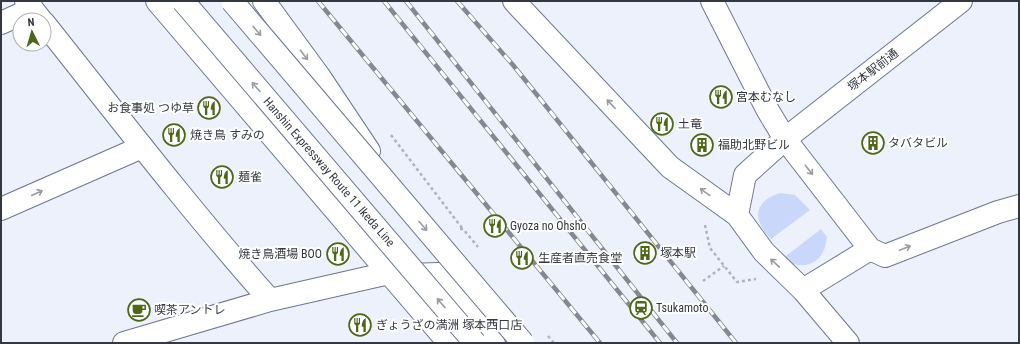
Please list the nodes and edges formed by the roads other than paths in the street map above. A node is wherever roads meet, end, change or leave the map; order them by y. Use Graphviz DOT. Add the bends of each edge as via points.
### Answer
graph roads {
  1 [pos="157,1"];
  2 [pos="183,1"];
  3 [pos="232,1"];
  4 [pos="264,1"];
  5 [pos="514,1"];
  6 [pos="712,1"];
  7 [pos="961,1"];
  8 [pos="12,20"];
  9 [pos="1,23"];
  10 [pos="52,33"];
  11 [pos="785,139"];
  12 [pos="142,147"];
  13 [pos="404,204"];
  14 [pos="1019,206"];
  15 [pos="1,209"];
  16 [pos="737,215"];
  17 [pos="870,248"];
  18 [pos="389,273"];
  19 [pos="803,290"];
  20 [pos="270,300"];
  21 [pos="124,343"];
  22 [pos="449,343"];
  23 [pos="475,343"];
  24 [pos="497,343"];
  25 [pos="523,343"];
  26 [pos="848,343"];
  1 -- 18 [label="main road"];
  23 -- 2 [label="main road, Hanshin Expressway Route 11 Ikeda Line, one-way, bridge"];
  3 -- 13 [label="main road, one-way, bridge"];
  4 -- 13 [label="main road, one-way, bridge" via="320,76"];
  16 -- 5 [label="main road, one-way" via="670,167"];
  6 -- 11 [label="main road"];
  7 -- 11 [label="main road, 塚本駅前通"];
  8 -- 9 [label="main road"];
  10 -- 12 [label="main road"];
  11 -- 16 [label="main road, 塚本駅前通" via="745,175"];
  11 -- 17 [label="main road, one-way"];
  15 -- 12 [label="main road, one-way"];
  12 -- 20 [label="main road"];
  13 -- 25 [label="main road, one-way, bridge"];
  17 -- 14 [label="main road, one-way" via="884,256"];
  19 -- 16 [label="main road, one-way" via="764,252"];
  17 -- 19 [label="main road"];
  18 -- 20 [label="main road"];
  18 -- 22 [label="main road"];
  18 -- 24 [label="lane" via="439,271"];
  19 -- 26 [label="main road"];
  20 -- 21 [label="main road"];
}
